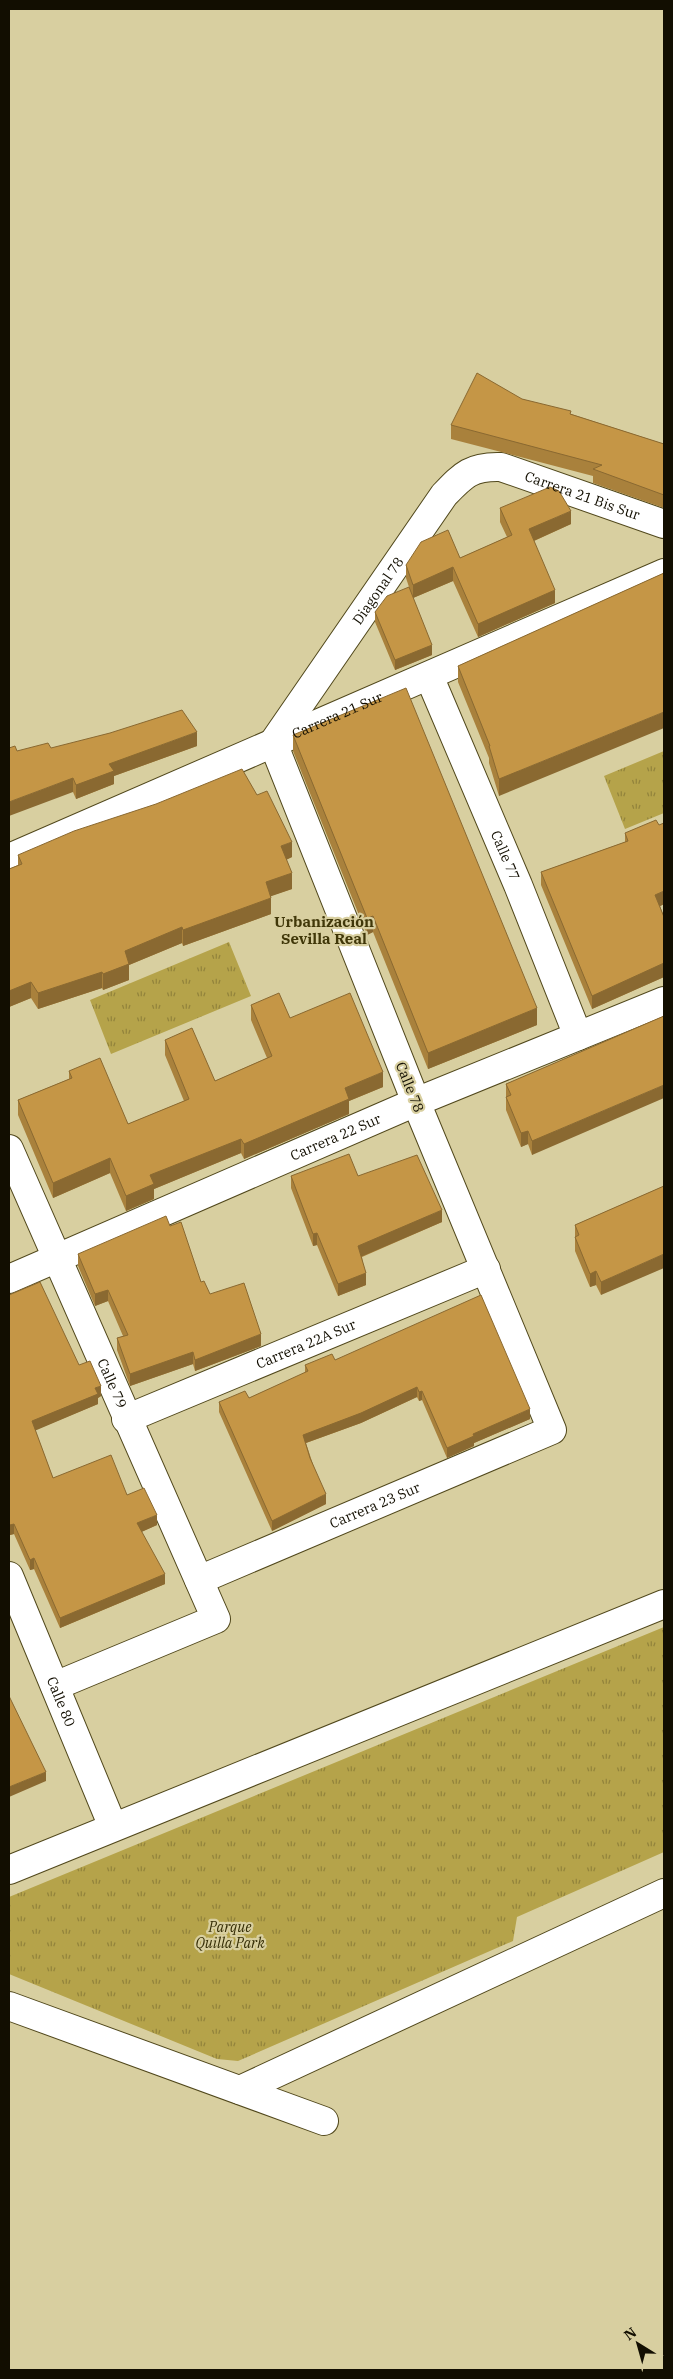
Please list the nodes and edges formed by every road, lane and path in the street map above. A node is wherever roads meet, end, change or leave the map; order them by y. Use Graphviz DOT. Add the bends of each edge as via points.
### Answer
graph roads {
  1 [pos="501,467"];
  2 [pos="664,524"];
  3 [pos="664,573"];
  4 [pos="428,676"];
  5 [pos="273,743"];
  6 [pos="9,858"];
  7 [pos="664,1001"];
  8 [pos="578,1036"];
  9 [pos="416,1102"];
  10 [pos="9,1149"];
  11 [pos="56,1257"];
  12 [pos="486,1269"];
  13 [pos="9,1279"];
  14 [pos="126,1419"];
  15 [pos="552,1430"];
  16 [pos="9,1576"];
  17 [pos="199,1580"];
  18 [pos="664,1604"];
  19 [pos="55,1686"];
  20 [pos="114,1827"];
  21 [pos="9,1870"];
  22 [pos="664,1893"];
  23 [pos="9,2006"];
  24 [pos="240,2090"];
  25 [pos="324,2121"];
  1 -- 2 [label="street, Carrera 21 Bis Sur"];
  1 -- 5 [label="street, Diagonal 78" via="465,473 444,495"];
  3 -- 4 [label="street, Carrera 21 Sur"];
  4 -- 5 [label="street, Carrera 21 Sur"];
  4 -- 8 [label="street, Calle 77" via="518,885"];
  5 -- 6 [label="street, Carrera 21 Sur"];
  5 -- 9 [label="street, Calle 78"];
  7 -- 8 [label="street, Carrera 22 Sur"];
  8 -- 9 [label="street, Carrera 22 Sur"];
  9 -- 11 [label="street, Carrera 22 Sur"];
  9 -- 12 [label="street, Calle 78"];
  10 -- 11 [label="street, Calle 79"];
  11 -- 13 [label="street, Carrera 22 Sur"];
  11 -- 14 [label="street, Calle 79"];
  12 -- 14 [label="street, Carrera 22A Sur"];
  12 -- 15 [label="street, Calle 78"];
  14 -- 17 [label="street, Calle 79"];
  15 -- 17 [label="street, Carrera 23 Sur"];
  16 -- 19 [label="street, Calle 80"];
  17 -- 19 [label="street, Calle 79" via="216,1619"];
  18 -- 20 [label="street"];
  19 -- 20 [label="street, Calle 80"];
  20 -- 21 [label="street"];
  22 -- 24 [label="street"];
  23 -- 24 [label="street"];
  24 -- 25 [label="street"];
}
